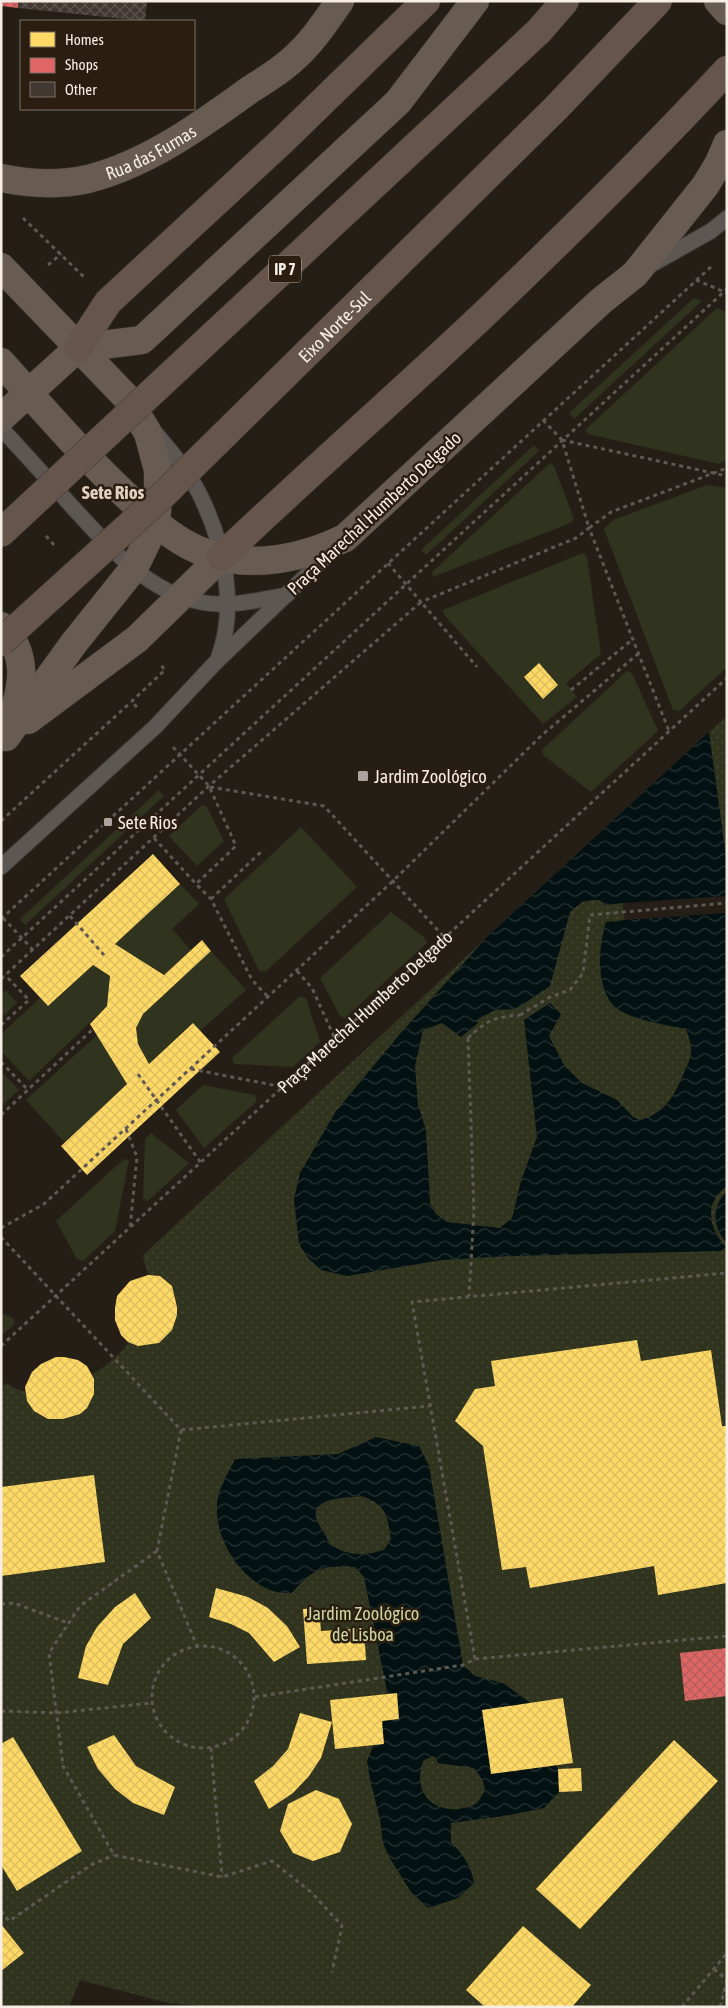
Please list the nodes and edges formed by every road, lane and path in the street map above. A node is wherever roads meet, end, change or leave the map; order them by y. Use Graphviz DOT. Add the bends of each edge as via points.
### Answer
graph roads {
  1 [pos="340,1"];
  2 [pos="426,1"];
  3 [pos="475,1"];
  4 [pos="565,1"];
  5 [pos="658,1"];
  6 [pos="718,1"];
  7 [pos="727,11"];
  8 [pos="727,70"];
  9 [pos="727,144"];
  10 [pos="3,179"];
  11 [pos="727,218"];
  12 [pos="715,263"];
  13 [pos="1,267"];
  14 [pos="635,274"];
  15 [pos="696,280"];
  16 [pos="726,291"];
  17 [pos="108,302"];
  18 [pos="78,348"];
  19 [pos="1,362"];
  20 [pos="29,393"];
  21 [pos="127,398"];
  22 [pos="1,418"];
  23 [pos="543,420"];
  24 [pos="1,428"];
  25 [pos="562,440"];
  26 [pos="727,468"];
  27 [pos="714,474"];
  28 [pos="727,476"];
  29 [pos="156,523"];
  30 [pos="589,528"];
  31 [pos="1,533"];
  32 [pos="345,538"];
  33 [pos="221,557"];
  34 [pos="388,563"];
  35 [pos="134,568"];
  36 [pos="406,584"];
  37 [pos="287,595"];
  38 [pos="180,596"];
  39 [pos="421,602"];
  40 [pos="227,603"];
  41 [pos="1,626"];
  42 [pos="633,638"];
  43 [pos="1,642"];
  44 [pos="638,653"];
  45 [pos="216,662"];
  46 [pos="477,667"];
  47 [pos="727,678"];
  48 [pos="571,690"];
  49 [pos="131,702"];
  50 [pos="669,731"];
  51 [pos="3,738"];
  52 [pos="209,786"];
  53 [pos="1,821"];
  54 [pos="154,838"];
  55 [pos="263,850"];
  56 [pos="1,866"];
  57 [pos="393,881"];
  58 [pos="196,884"];
  59 [pos="211,899"];
  60 [pos="727,903"];
  61 [pos="70,916"];
  62 [pos="2,919"];
  63 [pos="22,938"];
  64 [pos="445,938"];
  65 [pos="33,950"];
  66 [pos="104,954"];
  67 [pos="1,957"];
  68 [pos="297,970"];
  69 [pos="5,975"];
  70 [pos="1,979"];
  71 [pos="1,1026"];
  72 [pos="93,1029"];
  73 [pos="335,1039"];
  74 [pos="1,1062"];
  75 [pos="190,1069"];
  76 [pos="138,1074"];
  77 [pos="283,1087"];
  78 [pos="28,1090"];
  79 [pos="157,1101"];
  80 [pos="1,1115"];
  81 [pos="126,1129"];
  82 [pos="201,1163"];
  83 [pos="1,1228"];
  84 [pos="130,1229"];
  85 [pos="1,1237"];
  86 [pos="727,1273"];
  87 [pos="57,1295"];
  88 [pos="469,1296"];
  89 [pos="1,1346"];
  90 [pos="429,1406"];
  91 [pos="181,1430"];
  92 [pos="157,1551"];
  93 [pos="1,1604"];
  94 [pos="68,1623"];
  95 [pos="727,1636"];
  96 [pos="196,1646"];
  97 [pos="475,1660"];
  98 [pos="255,1697"];
  99 [pos="152,1703"];
  100 [pos="1,1710"];
  101 [pos="56,1713"];
  102 [pos="211,1747"];
  103 [pos="114,1855"];
  104 [pos="222,1876"];
  105 [pos="1,1911"];
  106 [pos="727,1953"];
  107 [pos="714,1969"];
  108 [pos="332,1972"];
  109 [pos="727,1980"];
  110 [pos="682,2007"];
  111 [pos="720,2007"];
  1 -- 10 [label="main road, Rua das Furnas" via="292,60 170,143 132,163 88,179 48,183"];
  2 -- 17 [label="highway" via="282,141"];
  3 -- 18 [label="main road" via="398,102 142,340"];
  4 -- 31 [label="highway, IP 7, bridge" via="532,38"];
  5 -- 43 [label="highway, Eixo Norte-Sul, bridge" via="556,108 164,494"];
  6 -- 7 [label="main road"];
  8 -- 33 [label="highway" via="636,167 478,320"];
  9 -- 14 [label="main road, Praça Marechal Humberto Delgado" via="705,186"];
  10 -- 17 [label="path" via="8,202"];
  11 -- 14 [label="lane" via="711,231"];
  12 -- 15 [label="path"];
  13 -- 18 [label="main road"];
  14 -- 32 [label="main road, Praça Marechal Humberto Delgado"];
  15 -- 16 [label="path"];
  15 -- 23 [label="path"];
  16 -- 25 [label="path"];
  17 -- 18 [label="highway"];
  18 -- 20 [label="main road"];
  18 -- 21 [label="main road"];
  19 -- 20 [label="main road"];
  20 -- 22 [label="main road"];
  20 -- 29 [label="main road" via="101,473"];
  21 -- 29 [label="main road" via="148,433 158,470"];
  21 -- 33 [label="lane" via="177,459 199,494 213,526"];
  23 -- 25 [label="path"];
  23 -- 34 [label="path"];
  24 -- 35 [label="lane" via="109,546"];
  25 -- 27 [label="path"];
  25 -- 30 [label="path"];
  25 -- 36 [label="path"];
  26 -- 27 [label="path"];
  27 -- 28 [label="path"];
  27 -- 30 [label="path" via="610,512"];
  29 -- 33 [label="main road" via="189,546"];
  29 -- 35 [label="main road"];
  30 -- 39 [label="path" via="576,538"];
  30 -- 42 [label="path"];
  32 -- 33 [label="main road" via="316,552 289,559 263,562"];
  32 -- 37 [label="lane, Praça Marechal Humberto Delgado"];
  33 -- 38 [label="main road"];
  33 -- 40 [label="lane"];
  34 -- 36 [label="path"];
  34 -- 62 [label="path"];
  35 -- 38 [label="lane" via="157,585"];
  35 -- 51 [label="main road"];
  36 -- 39 [label="path"];
  36 -- 63 [label="path"];
  37 -- 40 [label="lane"];
  37 -- 45 [label="lane, Praça Marechal Humberto Delgado"];
  38 -- 40 [label="lane" via="201,602"];
  38 -- 51 [label="main road" via="138,639"];
  39 -- 46 [label="path"];
  39 -- 52 [label="path"];
  40 -- 45 [label="lane" via="226,630"];
  41 -- 51 [label="main road" via="14,642 22,667 18,698"];
  42 -- 44 [label="path"];
  42 -- 48 [label="path"];
  44 -- 50 [label="path"];
  44 -- 57 [label="path" via="542,735"];
  45 -- 56 [label="lane, Praça Marechal Humberto Delgado" via="155,727"];
  47 -- 50 [label="path, Praça Marechal Humberto Delgado"];
  49 -- 53 [label="path"];
  50 -- 64 [label="path, Praça Marechal Humberto Delgado"];
  52 -- 54 [label="path"];
  52 -- 57 [label="path" via="324,806"];
  54 -- 58 [label="path"];
  54 -- 61 [label="path"];
  55 -- 59 [label="path"];
  57 -- 64 [label="path"];
  57 -- 68 [label="path"];
  60 -- 88 [label="path, bridge" via="590,915 583,973 570,990 550,997 520,1016 496,1017 468,1038 474,1211"];
  61 -- 65 [label="path"];
  61 -- 66 [label="path"];
  62 -- 63 [label="path"];
  63 -- 65 [label="path"];
  63 -- 67 [label="path"];
  64 -- 73 [label="path, Praça Marechal Humberto Delgado"];
  65 -- 69 [label="path"];
  68 -- 73 [label="path" via="312,988"];
  68 -- 75 [label="path"];
  69 -- 70 [label="path"];
  69 -- 71 [label="path" via="29,1000"];
  72 -- 78 [label="path"];
  73 -- 77 [label="path, Praça Marechal Humberto Delgado"];
  74 -- 78 [label="path"];
  75 -- 77 [label="path"];
  75 -- 79 [label="path"];
  76 -- 79 [label="path"];
  77 -- 82 [label="path, Praça Marechal Humberto Delgado"];
  78 -- 80 [label="path"];
  79 -- 81 [label="path"];
  79 -- 82 [label="path"];
  81 -- 83 [label="path" via="44,1204"];
  81 -- 84 [label="path" via="137,1157"];
  82 -- 84 [label="path, Praça Marechal Humberto Delgado"];
  84 -- 87 [label="path, Praça Marechal Humberto Delgado"];
  85 -- 87 [label="path"];
  86 -- 88 [label="path"];
  87 -- 89 [label="path, Praça Marechal Humberto Delgado"];
  87 -- 91 [label="path"];
  88 -- 90 [label="path" via="412,1302"];
  90 -- 91 [label="path"];
  90 -- 97 [label="path"];
  91 -- 92 [label="path"];
  92 -- 94 [label="path" via="80,1606"];
  92 -- 96 [label="path"];
  93 -- 94 [label="path" via="14,1603"];
  94 -- 101 [label="path" via="49,1653"];
  95 -- 97 [label="path"];
  96 -- 98 [label="path" via="214,1647 231,1653 244,1665 252,1680"];
  96 -- 99 [label="path" via="180,1651 166,1661 156,1675"];
  97 -- 98 [label="path" via="463,1665"];
  98 -- 102 [label="path" via="245,1728 233,1739"];
  99 -- 101 [label="path"];
  99 -- 102 [label="path" via="159,1724 170,1737 184,1746"];
  100 -- 101 [label="path"];
  101 -- 103 [label="path" via="63,1766"];
  102 -- 104 [label="path"];
  103 -- 104 [label="path"];
  103 -- 105 [label="path" via="91,1865 9,1921"];
  104 -- 108 [label="path" via="272,1861 312,1892 342,1926"];
  106 -- 107 [label="path"];
  107 -- 109 [label="path"];
  107 -- 110 [label="path"];
  109 -- 111 [label="path"];
}
